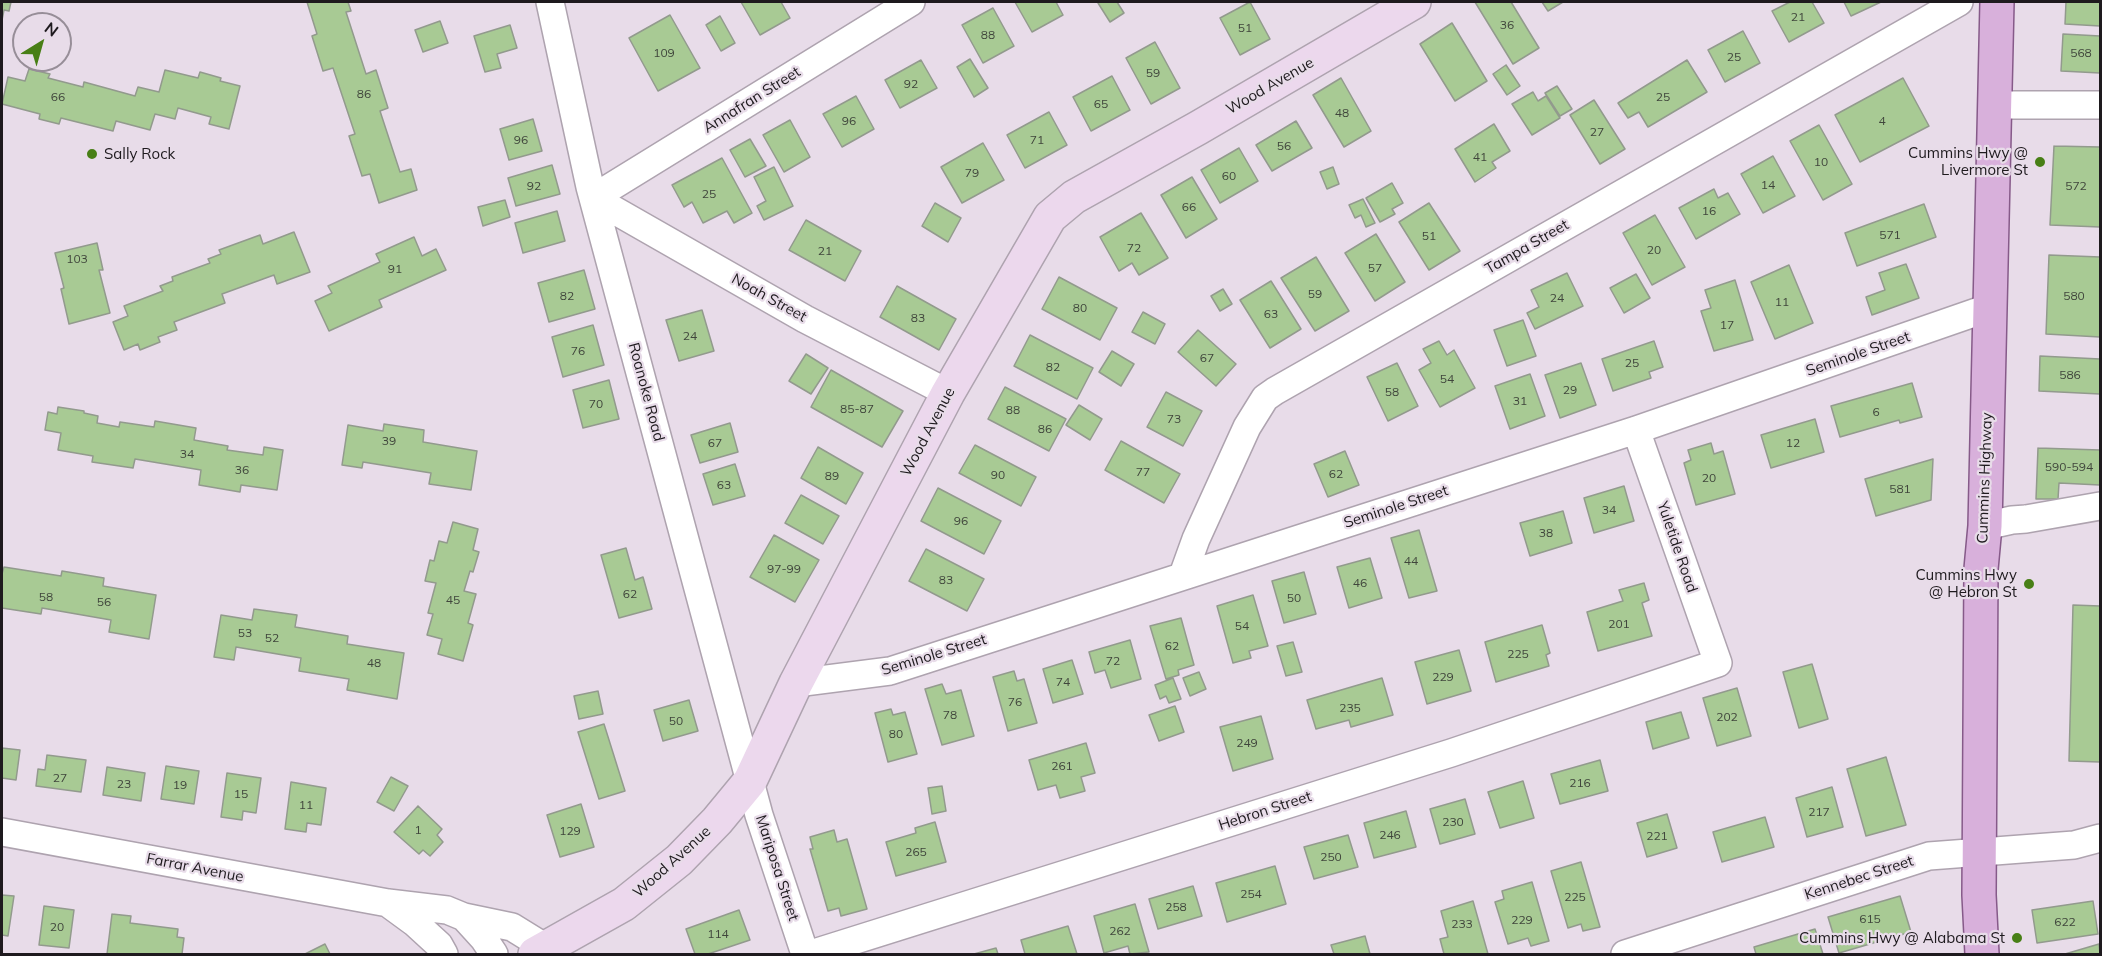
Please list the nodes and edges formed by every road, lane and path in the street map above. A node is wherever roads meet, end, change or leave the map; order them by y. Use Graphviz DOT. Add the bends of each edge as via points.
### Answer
graph roads {
  1 [pos="550,2"];
  2 [pos="911,2"];
  3 [pos="1414,2"];
  4 [pos="1959,2"];
  5 [pos="1997,2"];
  6 [pos="1995,105"];
  7 [pos="2100,105"];
  8 [pos="593,198"];
  9 [pos="1991,307"];
  10 [pos="948,393"];
  11 [pos="1636,430"];
  12 [pos="2100,506"];
  13 [pos="1985,526"];
  14 [pos="1183,575"];
  15 [pos="1718,663"];
  16 [pos="796,682"];
  17 [pos="750,781"];
  18 [pos="2,832"];
  19 [pos="2100,838"];
  20 [pos="1979,852"];
  21 [pos="388,903"];
  22 [pos="464,917"];
  23 [pos="543,952"];
  24 [pos="444,954"];
  25 [pos="494,954"];
  26 [pos="805,954"];
  27 [pos="811,954"];
  28 [pos="1625,954"];
  29 [pos="1982,954"];
  1 -- 8 [label="street, Roanoke Road"];
  2 -- 8 [label="street, Annafran Street"];
  3 -- 10 [label="main road, Wood Avenue" via="1074,197 1050,217"];
  4 -- 14 [label="street, Tampa Street" via="1265,398 1246,427"];
  5 -- 6 [label="main road, Cummins Highway"];
  6 -- 7 [label="street"];
  6 -- 9 [label="main road, Cummins Highway"];
  8 -- 10 [label="street, Noah Street" via="806,319"];
  8 -- 17 [label="street, Roanoke Road"];
  9 -- 11 [label="street, Seminole Street"];
  9 -- 13 [label="main road, Cummins Highway"];
  10 -- 16 [label="main road, Wood Avenue"];
  11 -- 14 [label="street, Seminole Street"];
  11 -- 15 [label="street, Yuletide Road"];
  12 -- 13 [label="street"];
  13 -- 20 [label="main road, Cummins Highway" via="1981,569"];
  14 -- 16 [label="street, Seminole Street" via="890,670"];
  15 -- 27 [label="street, Hebron Street" via="1451,753"];
  16 -- 17 [label="main road, Wood Avenue"];
  17 -- 23 [label="main road, Wood Avenue" via="679,860 624,904"];
  17 -- 26 [label="street, Mariposa Street"];
  18 -- 21 [label="street, Farrar Avenue"];
  19 -- 20 [label="street, Kennebec Street" via="2074,845"];
  20 -- 28 [label="street, Kennebec Street" via="1915,859"];
  20 -- 29 [label="main road, Cummins Highway"];
  21 -- 22 [label="street, Farrar Avenue" via="447,910"];
  21 -- 24 [label="street, Farrar Avenue" via="415,923"];
  22 -- 23 [label="street, Farrar Avenue" via="512,927"];
  22 -- 25 [label="street"];
}
